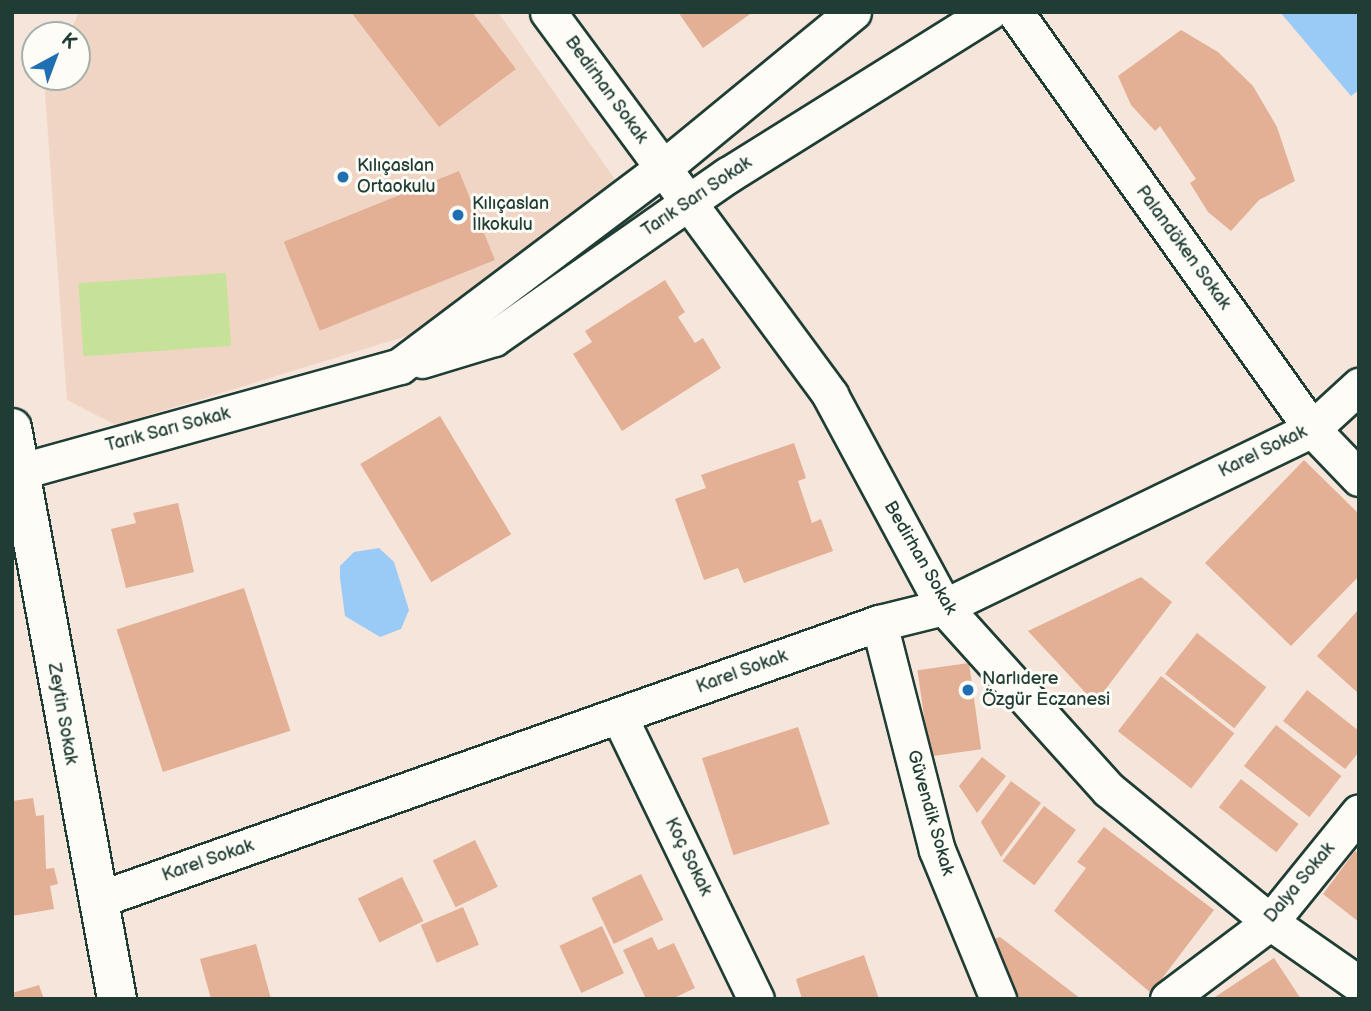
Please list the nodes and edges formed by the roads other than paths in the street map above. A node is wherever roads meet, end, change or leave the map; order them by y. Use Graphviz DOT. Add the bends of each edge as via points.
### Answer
graph roads {
  1 [pos="548,12"];
  2 [pos="853,12"];
  3 [pos="989,12"];
  4 [pos="1015,12"];
  5 [pos="663,168"];
  6 [pos="686,204"];
  7 [pos="400,366"];
  8 [pos="1359,386"];
  9 [pos="12,428"];
  10 [pos="1312,429"];
  11 [pos="14,449"];
  12 [pos="1359,478"];
  13 [pos="944,607"];
  14 [pos="879,623"];
  15 [pos="620,716"];
  16 [pos="1359,812"];
  17 [pos="97,900"];
  18 [pos="1270,922"];
  19 [pos="1346,984"];
  20 [pos="117,999"];
  21 [pos="756,999"];
  22 [pos="998,999"];
  23 [pos="1168,999"];
  1 -- 5 [label="street, Bedirhan Sokak"];
  2 -- 5 [label="street, Tarık Sarı Sokak"];
  3 -- 6 [label="street, Tarık Sarı Sokak"];
  4 -- 10 [label="street, Palandöken Sokak"];
  5 -- 6 [label="street, Bedirhan Sokak"];
  5 -- 7 [label="street, Tarık Sarı Sokak"];
  6 -- 7 [label="street, Tarık Sarı Sokak" via="494,338"];
  6 -- 13 [label="street, Bedirhan Sokak" via="830,395"];
  7 -- 11 [label="street, Tarık Sarı Sokak"];
  8 -- 10 [label="street, Karel Sokak"];
  9 -- 11 [label="street, Zeytin Sokak"];
  10 -- 12 [label="street, Palandöken Sokak"];
  10 -- 13 [label="street, Karel Sokak"];
  11 -- 17 [label="street, Zeytin Sokak"];
  13 -- 14 [label="street, Karel Sokak"];
  13 -- 18 [label="street, Bedirhan Sokak" via="1109,790"];
  14 -- 15 [label="street, Karel Sokak"];
  14 -- 22 [label="street, Güvendik Sokak" via="937,850"];
  15 -- 17 [label="street, Karel Sokak"];
  15 -- 21 [label="street, Koç Sokak"];
  16 -- 18 [label="street, Dalya Sokak"];
  17 -- 20 [label="street, Zeytin Sokak"];
  18 -- 19 [label="street, Bedirhan Sokak"];
  18 -- 23 [label="street, Dalya Sokak"];
}
